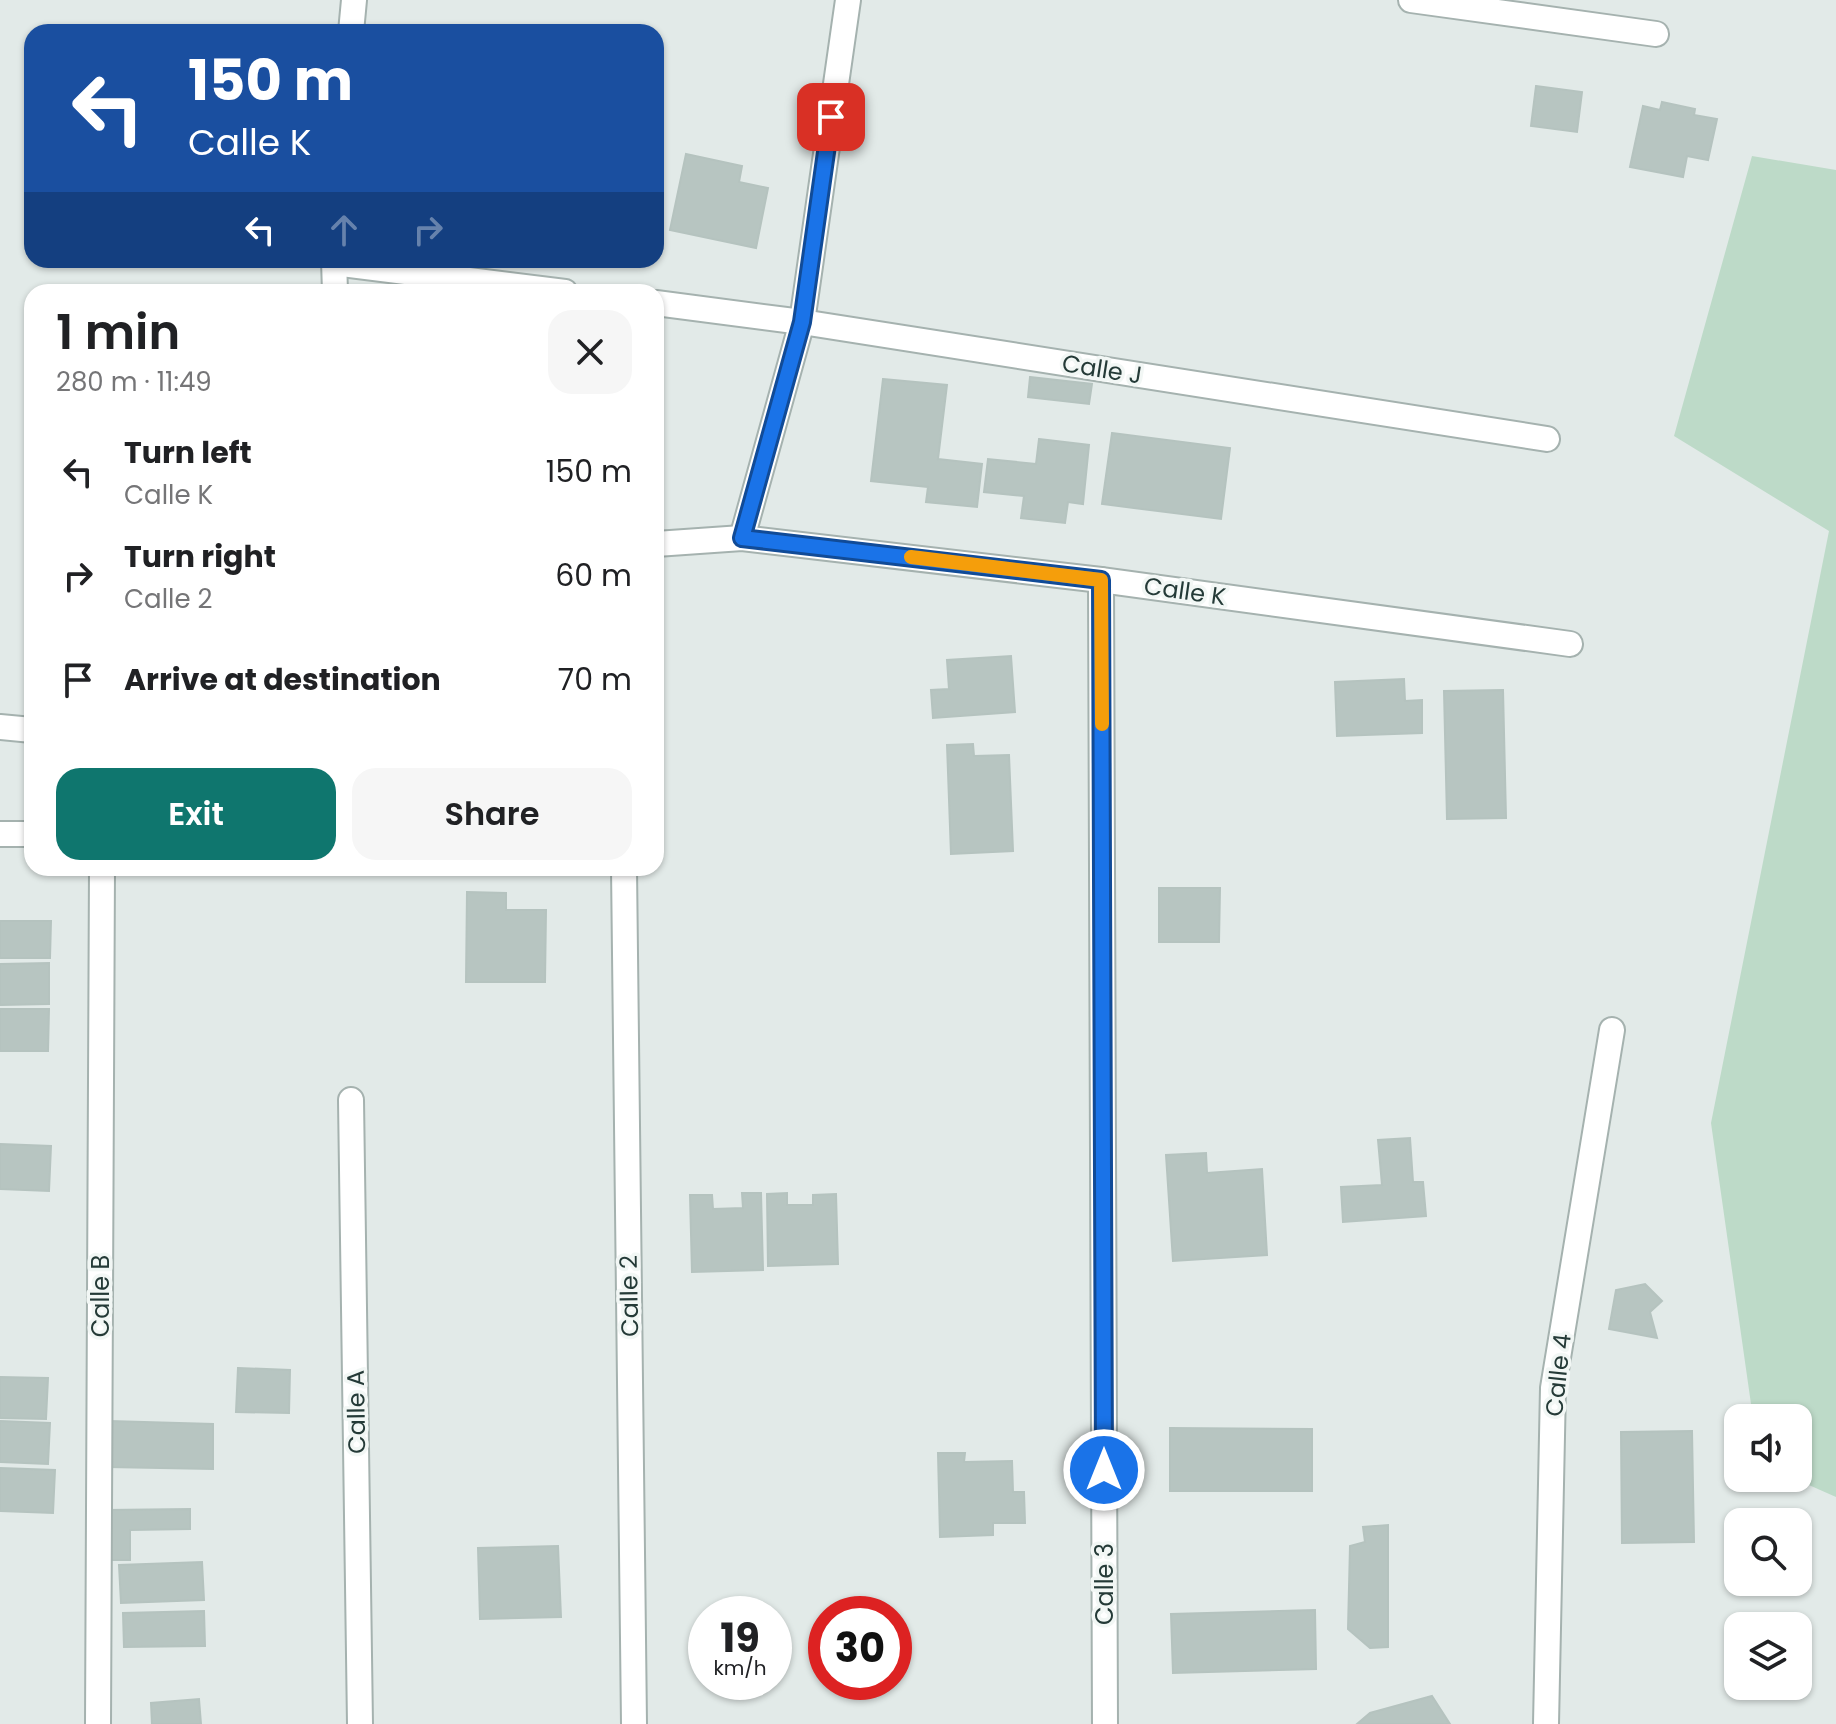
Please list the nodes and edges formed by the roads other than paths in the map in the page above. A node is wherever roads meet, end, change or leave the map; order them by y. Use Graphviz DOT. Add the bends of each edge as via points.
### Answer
graph roads {
  1 [pos="354,0"];
  2 [pos="848,0"];
  3 [pos="1411,0"];
  4 [pos="352,24"];
  5 [pos="1656,34"];
  6 [pos="386,268"];
  7 [pos="505,284"];
  8 [pos="664,304"];
  9 [pos="802,322"];
  10 [pos="1547,439"];
  11 [pos="742,538"];
  12 [pos="664,543"];
  13 [pos="1101,580"];
  14 [pos="1570,644"];
  15 [pos="0,727"];
  16 [pos="24,729"];
  17 [pos="0,834"];
  18 [pos="24,834"];
  19 [pos="102,876"];
  20 [pos="624,876"];
  21 [pos="1612,1030"];
  22 [pos="351,1100"];
  23 [pos="98,1724"];
  24 [pos="360,1724"];
  25 [pos="634,1724"];
  26 [pos="1105,1724"];
  27 [pos="1546,1724"];
  1 -- 4 [label="street"];
  2 -- 9 [label="street"];
  3 -- 5 [label="street"];
  6 -- 7 [label="street"];
  8 -- 9 [label="street, Calle J"];
  9 -- 10 [label="street, Calle J"];
  9 -- 11 [label="street"];
  11 -- 12 [label="street, Calle K"];
  11 -- 13 [label="street, Calle K"];
  13 -- 14 [label="street, Calle K"];
  13 -- 26 [label="street, Calle 3"];
  15 -- 16 [label="street"];
  17 -- 18 [label="street"];
  19 -- 23 [label="street, Calle B"];
  20 -- 25 [label="street, Calle 2"];
  21 -- 27 [label="street, Calle 4" via="1553,1388"];
  22 -- 24 [label="street, Calle A"];
}
